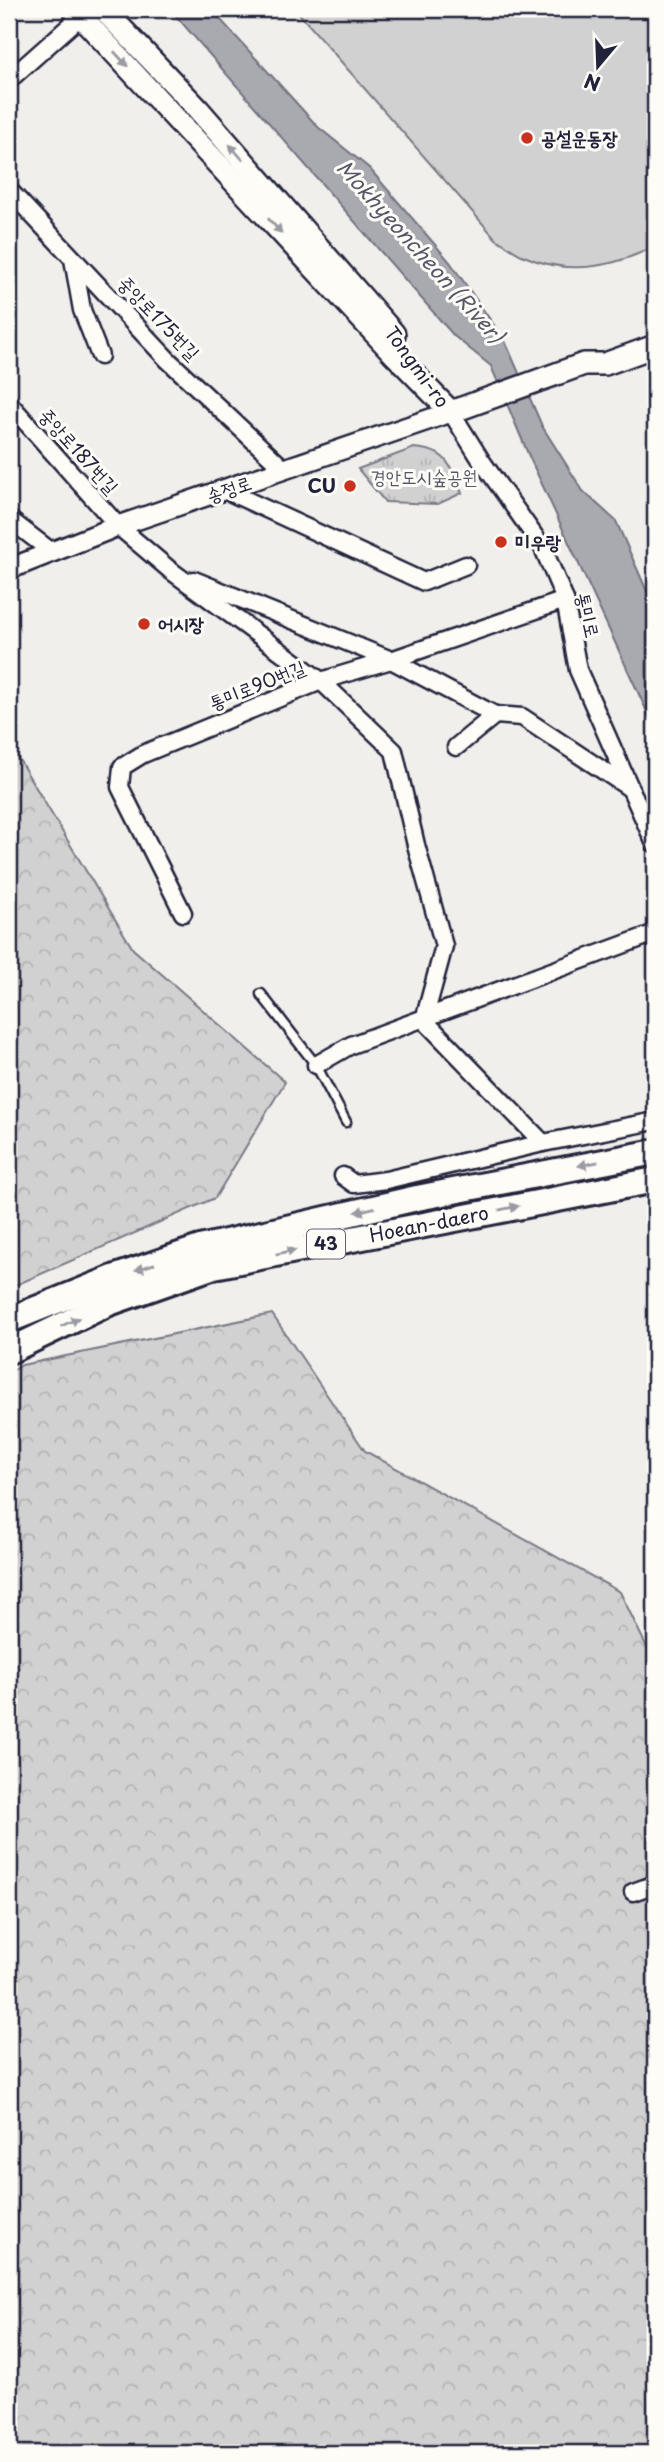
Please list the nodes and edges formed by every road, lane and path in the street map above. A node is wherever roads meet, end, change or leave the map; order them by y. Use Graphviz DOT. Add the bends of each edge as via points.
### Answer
graph roads {
  1 [pos="103,9"];
  2 [pos="78,12"];
  3 [pos="9,80"];
  4 [pos="9,190"];
  5 [pos="73,259"];
  6 [pos="655,332"];
  7 [pos="655,340"];
  8 [pos="655,346"];
  9 [pos="100,356"];
  10 [pos="589,364"];
  11 [pos="9,403"];
  12 [pos="458,409"];
  13 [pos="285,470"];
  14 [pos="225,490"];
  15 [pos="9,519"];
  16 [pos="118,526"];
  17 [pos="51,552"];
  18 [pos="466,565"];
  19 [pos="9,569"];
  20 [pos="170,570"];
  21 [pos="565,600"];
  22 [pos="391,660"];
  23 [pos="321,681"];
  24 [pos="495,715"];
  25 [pos="456,747"];
  26 [pos="631,789"];
  27 [pos="655,844"];
  28 [pos="183,914"];
  29 [pos="655,933"];
  30 [pos="261,994"];
  31 [pos="424,1020"];
  32 [pos="316,1065"];
  33 [pos="655,1121"];
  34 [pos="346,1122"];
  35 [pos="543,1143"];
  36 [pos="655,1152"];
  37 [pos="343,1176"];
  38 [pos="655,1180"];
  39 [pos="9,1320"];
  40 [pos="9,1351"];
  41 [pos="655,1884"];
  42 [pos="633,1892"];
  12 -- 1 [label="main road, Tongmi-ro, one-way" via="198,109"];
  2 -- 3 [label="street"];
  2 -- 12 [label="main road, Tongmi-ro, one-way" via="396,356"];
  4 -- 5 [label="street, 중앙로175번길"];
  5 -- 9 [label="street" via="82,310"];
  5 -- 13 [label="street, 중앙로175번길" via="169,360"];
  6 -- 10 [label="main road" via="593,355"];
  7 -- 10 [label="lane"];
  8 -- 10 [label="main road" via="605,365"];
  10 -- 12 [label="main road"];
  11 -- 16 [label="street, 중앙로187번길"];
  12 -- 13 [label="street, 송정로"];
  12 -- 21 [label="street, 통미로" via="481,460 543,548"];
  13 -- 14 [label="street, 송정로"];
  14 -- 16 [label="street, 송정로"];
  14 -- 18 [label="street" via="424,582"];
  15 -- 17 [label="street"];
  16 -- 17 [label="street, 송정로"];
  16 -- 20 [label="street, 중앙로187번길"];
  17 -- 19 [label="street, 송정로"];
  20 -- 22 [label="street"];
  20 -- 23 [label="street"];
  21 -- 22 [label="street, 통미로90번길"];
  21 -- 26 [label="street, 통미로" via="578,670"];
  22 -- 23 [label="street, 통미로90번길"];
  22 -- 24 [label="street"];
  23 -- 28 [label="street, 통미로90번길" via="143,754 122,767 120,787"];
  23 -- 31 [label="street" via="394,751 444,946"];
  24 -- 25 [label="street"];
  24 -- 26 [label="street" via="522,717"];
  26 -- 27 [label="street, 통미로"];
  29 -- 31 [label="street"];
  30 -- 32 [label="lane"];
  31 -- 32 [label="street" via="351,1045"];
  31 -- 35 [label="street"];
  32 -- 34 [label="lane"];
  33 -- 35 [label="street"];
  35 -- 37 [label="street" via="386,1180 354,1184"];
  36 -- 39 [label="main road, Hoean-daero / 43, one-way" via="416,1198 200,1248"];
  40 -- 38 [label="main road, Hoean-daero / 43, one-way" via="109,1303 214,1266"];
  41 -- 42 [label="street"];
}
